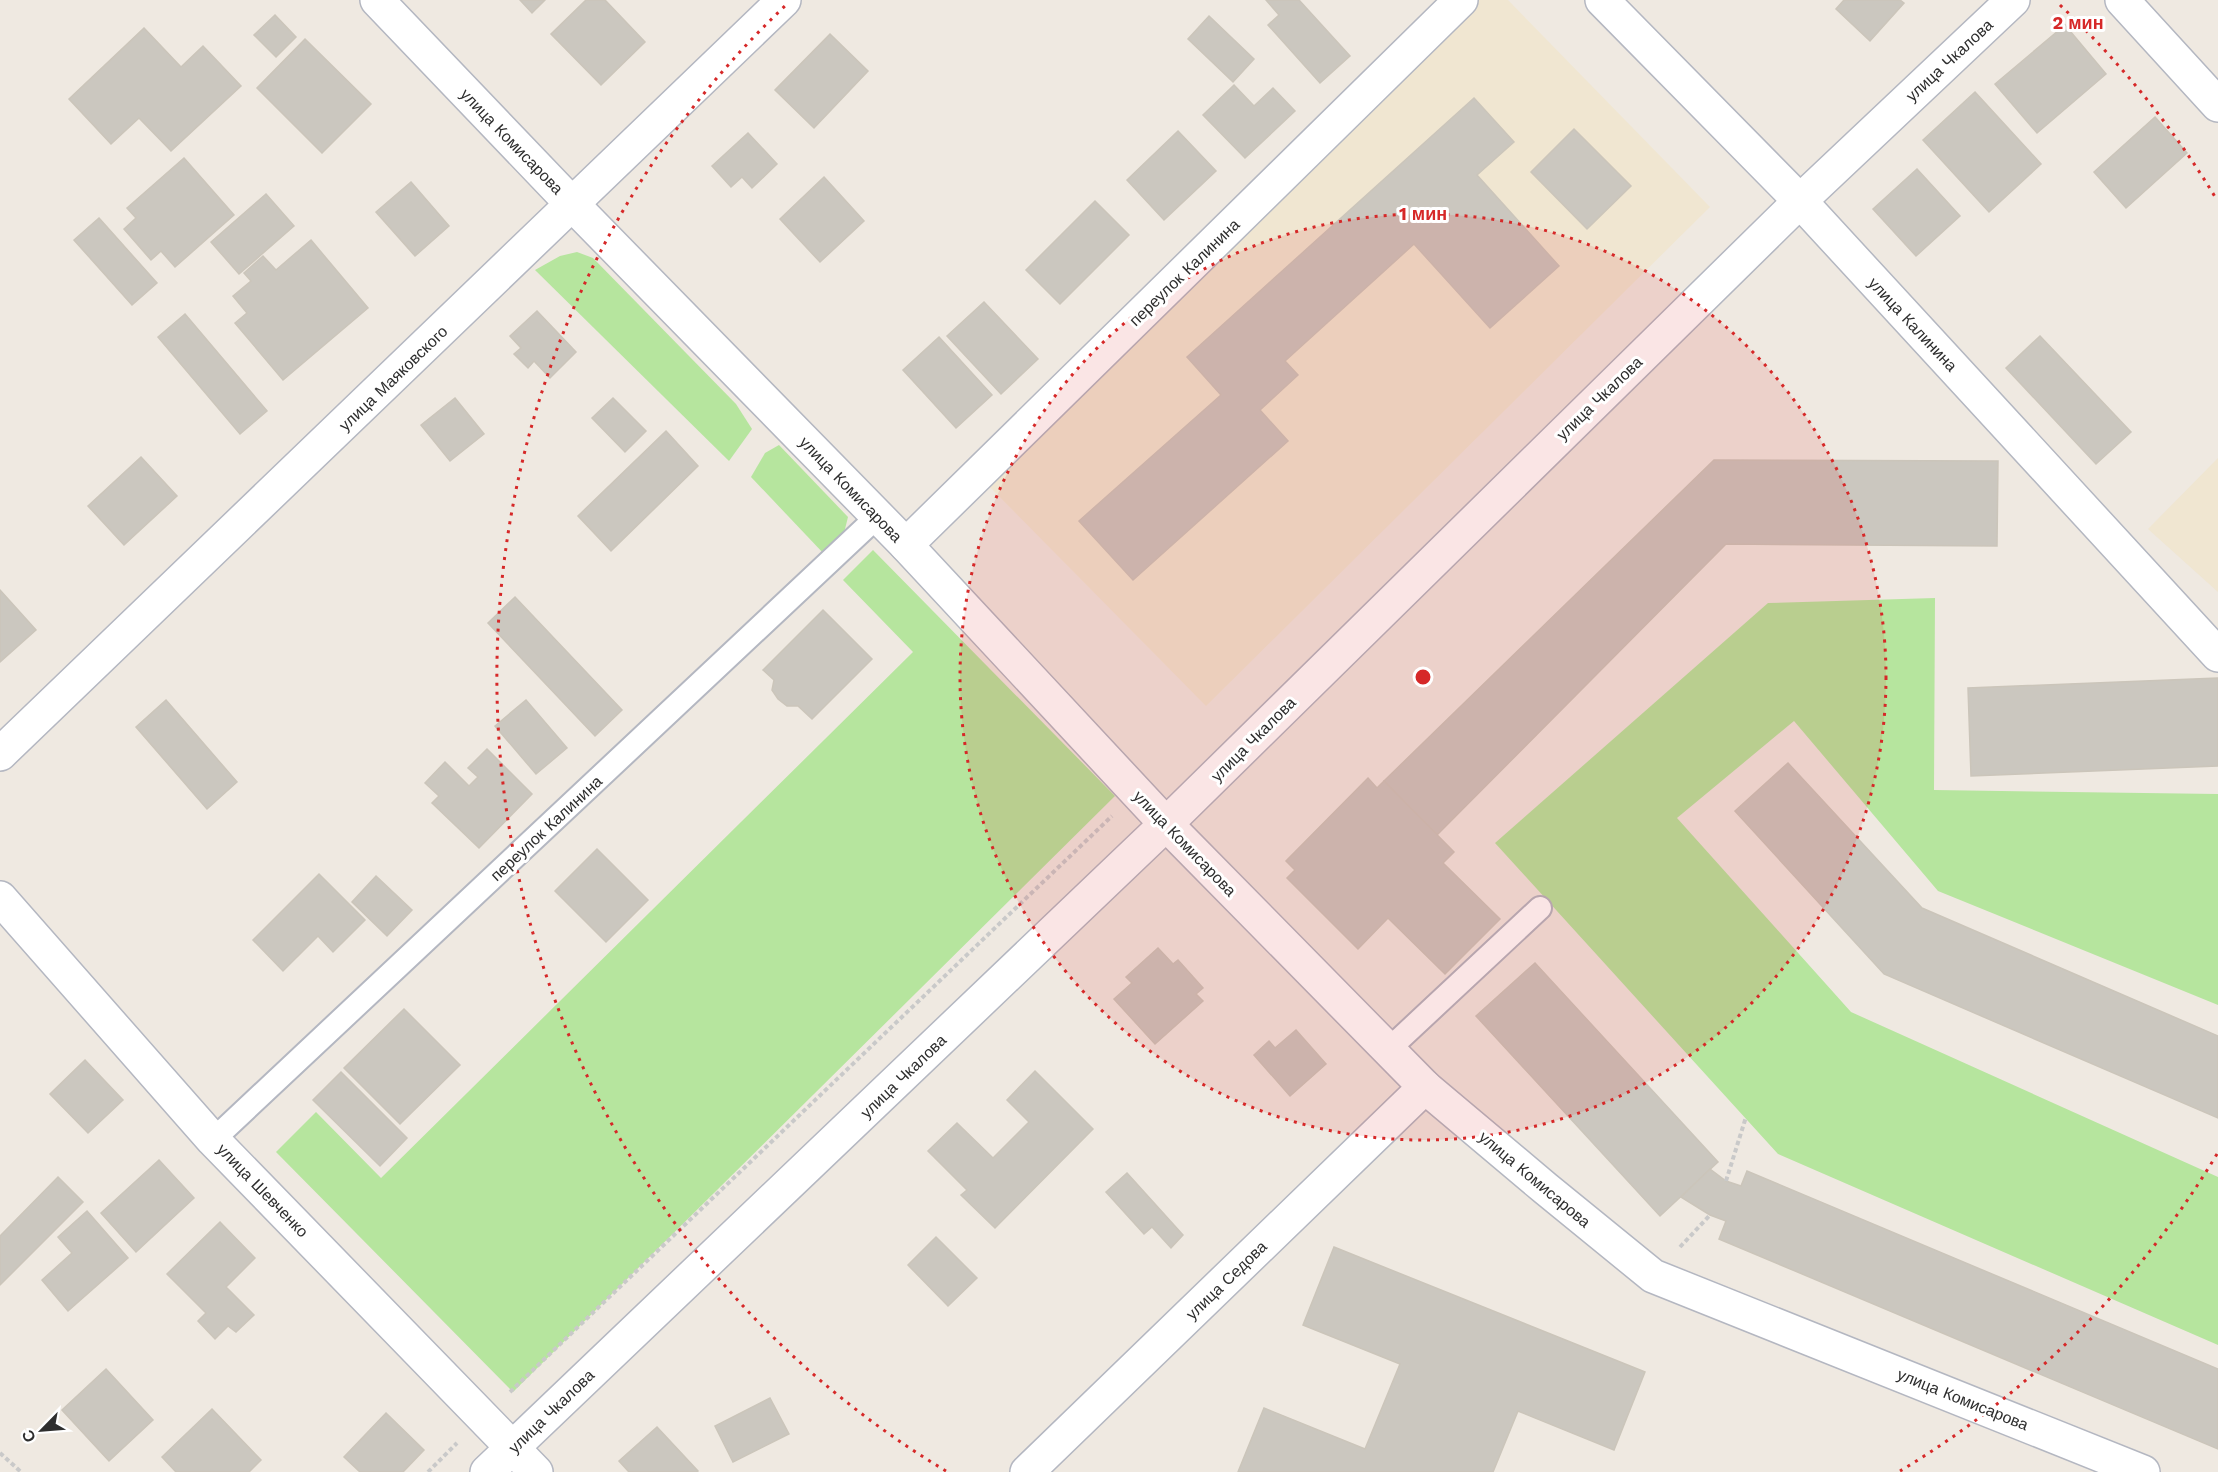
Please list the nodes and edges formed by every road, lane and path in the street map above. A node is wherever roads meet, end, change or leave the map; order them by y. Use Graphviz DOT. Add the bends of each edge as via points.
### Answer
graph roads {
  1 [pos="377,0"];
  2 [pos="784,0"];
  3 [pos="1461,0"];
  4 [pos="1602,0"];
  5 [pos="2013,0"];
  6 [pos="2122,0"];
  7 [pos="2218,105"];
  8 [pos="1800,201"];
  9 [pos="573,205"];
  10 [pos="878,516"];
  11 [pos="906,545"];
  12 [pos="2218,655"];
  13 [pos="0,754"];
  14 [pos="1137,792"];
  15 [pos="1166,824"];
  16 [pos="0,898"];
  17 [pos="1540,908"];
  18 [pos="1388,1050"];
  19 [pos="1425,1087"];
  20 [pos="1746,1117"];
  21 [pos="213,1140"];
  22 [pos="1726,1180"];
  23 [pos="483,1418"];
  24 [pos="513,1448"];
  25 [pos="0,1453"];
  26 [pos="21,1472"];
  27 [pos="428,1472"];
  28 [pos="487,1472"];
  29 [pos="536,1472"];
  30 [pos="1027,1472"];
  31 [pos="2144,1472"];
  1 -- 9 [label="street, улица Комисарова"];
  2 -- 9 [label="street, улица Маяковского"];
  3 -- 11 [label="street, переулок Калинина"];
  4 -- 8 [label="street, улица Калинина"];
  5 -- 8 [label="street, улица Чкалова"];
  6 -- 7 [label="street"];
  8 -- 12 [label="street, улица Калинина"];
  8 -- 15 [label="street, улица Чкалова"];
  9 -- 10 [label="street, улица Комисарова"];
  9 -- 13 [label="street, улица Маяковского"];
  10 -- 11 [label="street, улица Комисарова"];
  10 -- 21 [label="lane, переулок Калинина"];
  11 -- 14 [label="street, улица Комисарова"];
  14 -- 15 [label="street, улица Комисарова"];
  14 -- 23 [label="path"];
  15 -- 18 [label="street, улица Комисарова"];
  15 -- 24 [label="street, улица Чкалова"];
  16 -- 21 [label="street, улица Шевченко"];
  17 -- 18 [label="lane"];
  18 -- 19 [label="street, улица Комисарова"];
  19 -- 30 [label="street, улица Седова"];
  19 -- 31 [label="street, улица Комисарова" via="1653,1276"];
  20 -- 22 [label="path"];
  21 -- 23 [label="street, улица Шевченко"];
  23 -- 24 [label="street, улица Шевченко"];
  23 -- 27 [label="path"];
  24 -- 28 [label="street, улица Чкалова"];
  24 -- 29 [label="street, улица Шевченко"];
  25 -- 26 [label="path"];
}
